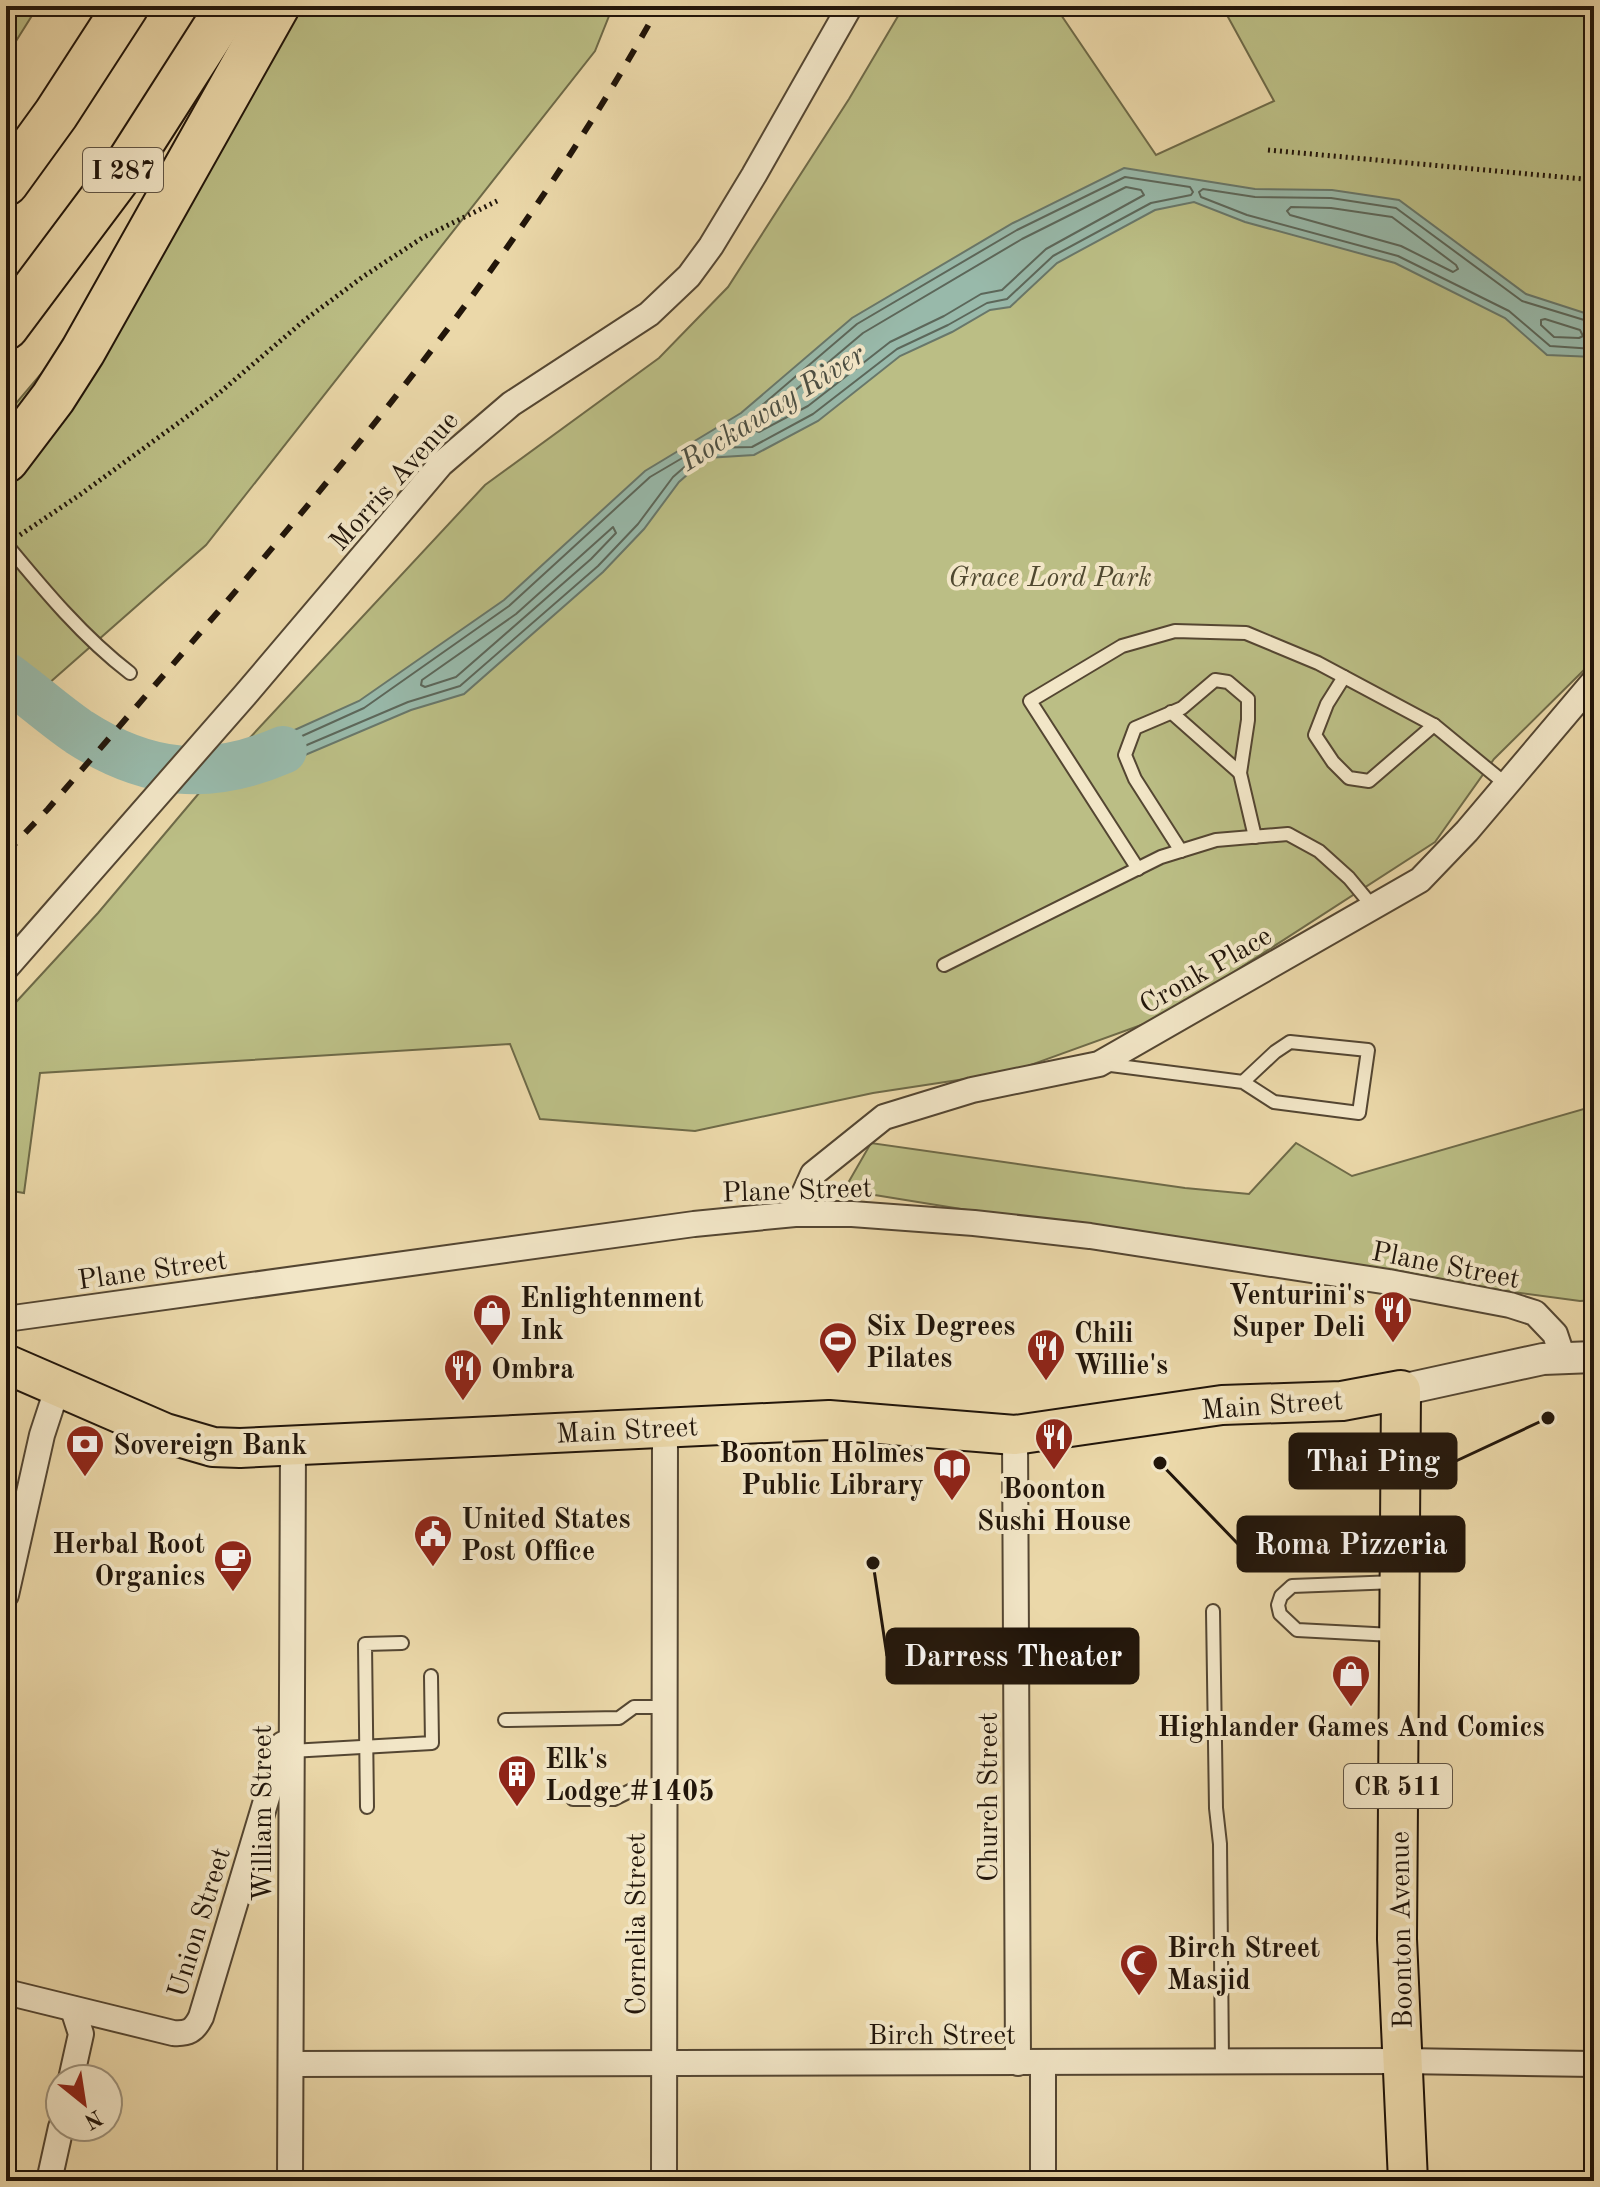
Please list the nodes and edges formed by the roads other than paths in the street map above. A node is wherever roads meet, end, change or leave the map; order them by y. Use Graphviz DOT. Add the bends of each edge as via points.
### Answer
graph roads {
  1 [pos="126,6"];
  2 [pos="229,6"];
  3 [pos="277,6"];
  4 [pos="850,6"];
  5 [pos="6,183"];
  6 [pos="6,327"];
  7 [pos="6,460"];
  8 [pos="6,544"];
  9 [pos="130,673"];
  10 [pos="1344,677"];
  11 [pos="1594,681"];
  12 [pos="1171,712"];
  13 [pos="1434,725"];
  14 [pos="1240,773"];
  15 [pos="1507,785"];
  16 [pos="1255,837"];
  17 [pos="1181,851"];
  18 [pos="1138,869"];
  19 [pos="1373,907"];
  20 [pos="944,965"];
  21 [pos="6,968"];
  22 [pos="1099,1064"];
  23 [pos="1243,1082"];
  24 [pos="795,1214"];
  25 [pos="6,1319"];
  26 [pos="1594,1357"];
  27 [pos="1563,1358"];
  28 [pos="6,1364"];
  29 [pos="58,1386"];
  30 [pos="1401,1390"];
  31 [pos="665,1427"];
  32 [pos="1015,1435"];
  33 [pos="293,1445"];
  34 [pos="1400,1581"];
  35 [pos="6,1595"];
  36 [pos="1213,1611"];
  37 [pos="1399,1635"];
  38 [pos="402,1643"];
  39 [pos="431,1676"];
  40 [pos="665,1707"];
  41 [pos="291,1717"];
  42 [pos="505,1720"];
  43 [pos="366,1747"];
  44 [pos="291,1751"];
  45 [pos="665,1789"];
  46 [pos="573,1799"];
  47 [pos="367,1807"];
  48 [pos="6,1992"];
  49 [pos="73,2009"];
  50 [pos="1403,2061"];
  51 [pos="1043,2062"];
  52 [pos="1222,2062"];
  53 [pos="75,2063"];
  54 [pos="1018,2063"];
  55 [pos="291,2064"];
  56 [pos="1594,2064"];
  57 [pos="665,2065"];
  58 [pos="57,2143"];
  59 [pos="49,2181"];
  60 [pos="290,2181"];
  61 [pos="664,2181"];
  62 [pos="1043,2181"];
  63 [pos="1408,2181"];
  1 -- 5 [label="highway"];
  2 -- 6 [label="highway, I 287" via="128,164"];
  3 -- 7 [label="highway" via="83,351"];
  4 -- 21 [label="street, Morris Avenue" via="754,175 689,276 649,314 511,404 441,464"];
  8 -- 9 [label="lane" via="44,590"];
  10 -- 13 [label="lane"];
  10 -- 13 [label="lane" via="1315,735 1349,778 1369,781"];
  10 -- 18 [label="lane" via="1246,633 1175,631 1122,646 1030,701"];
  11 -- 15 [label="street, Cronk Place"];
  12 -- 14 [label="lane"];
  12 -- 14 [label="lane" via="1215,680 1228,682 1248,699"];
  12 -- 17 [label="lane" via="1135,728 1125,755"];
  13 -- 15 [label="lane"];
  14 -- 16 [label="lane"];
  15 -- 19 [label="street, Cronk Place" via="1420,880"];
  16 -- 17 [label="lane" via="1216,840"];
  16 -- 19 [label="lane" via="1288,834 1319,851"];
  17 -- 18 [label="lane"];
  18 -- 20 [label="lane"];
  19 -- 22 [label="street, Cronk Place"];
  22 -- 23 [label="lane"];
  22 -- 24 [label="street, Cronk Place" via="972,1090 884,1117 813,1174"];
  23 -- 23 [label="lane" via="1274,1102 1359,1113 1368,1050 1290,1042"];
  24 -- 25 [label="street, Plane Street"];
  24 -- 27 [label="street, Plane Street" via="912,1218 1090,1236 1389,1282 1535,1313 1555,1334"];
  26 -- 27 [label="street, Main Street"];
  27 -- 30 [label="street, Main Street"];
  28 -- 29 [label="main road, Main Street"];
  29 -- 33 [label="main road, Main Street" via="190,1442 240,1448"];
  29 -- 35 [label="street"];
  30 -- 32 [label="main road, Main Street" via="1342,1401 1208,1406"];
  30 -- 34 [label="main road, Boonton Avenue / CR 511"];
  31 -- 32 [label="main road, Main Street" via="829,1420"];
  31 -- 33 [label="main road, Main Street"];
  31 -- 40 [label="street, Cornelia Street"];
  32 -- 54 [label="street, Church Street"];
  33 -- 41 [label="street, William Street"];
  34 -- 37 [label="main road, Boonton Avenue / CR 511"];
  34 -- 37 [label="lane" via="1292,1586 1278,1605 1297,1630"];
  36 -- 52 [label="lane"];
  37 -- 50 [label="main road, Boonton Avenue / CR 511" via="1397,1939"];
  38 -- 43 [label="lane" via="365,1644"];
  39 -- 43 [label="lane" via="432,1743"];
  40 -- 42 [label="lane" via="634,1707 619,1718"];
  40 -- 45 [label="street, Cornelia Street"];
  41 -- 44 [label="street, William Street"];
  41 -- 49 [label="street, Union Street" via="195,2029 173,2033"];
  43 -- 44 [label="lane"];
  43 -- 47 [label="lane"];
  44 -- 55 [label="street, William Street"];
  45 -- 46 [label="lane" via="632,1790 614,1799"];
  45 -- 57 [label="street, Cornelia Street"];
  48 -- 49 [label="street"];
  49 -- 53 [label="street" via="81,2034"];
  50 -- 52 [label="street, Birch Street"];
  50 -- 56 [label="street, Birch Street"];
  50 -- 63 [label="main road, Boonton Avenue / CR 511"];
  51 -- 52 [label="street, Birch Street"];
  51 -- 54 [label="street, Birch Street"];
  51 -- 62 [label="street"];
  54 -- 57 [label="street, Birch Street"];
  55 -- 57 [label="street, Birch Street"];
  55 -- 60 [label="street, William Street"];
  57 -- 61 [label="street, Cornelia Street"];
  58 -- 59 [label="street"];
}
